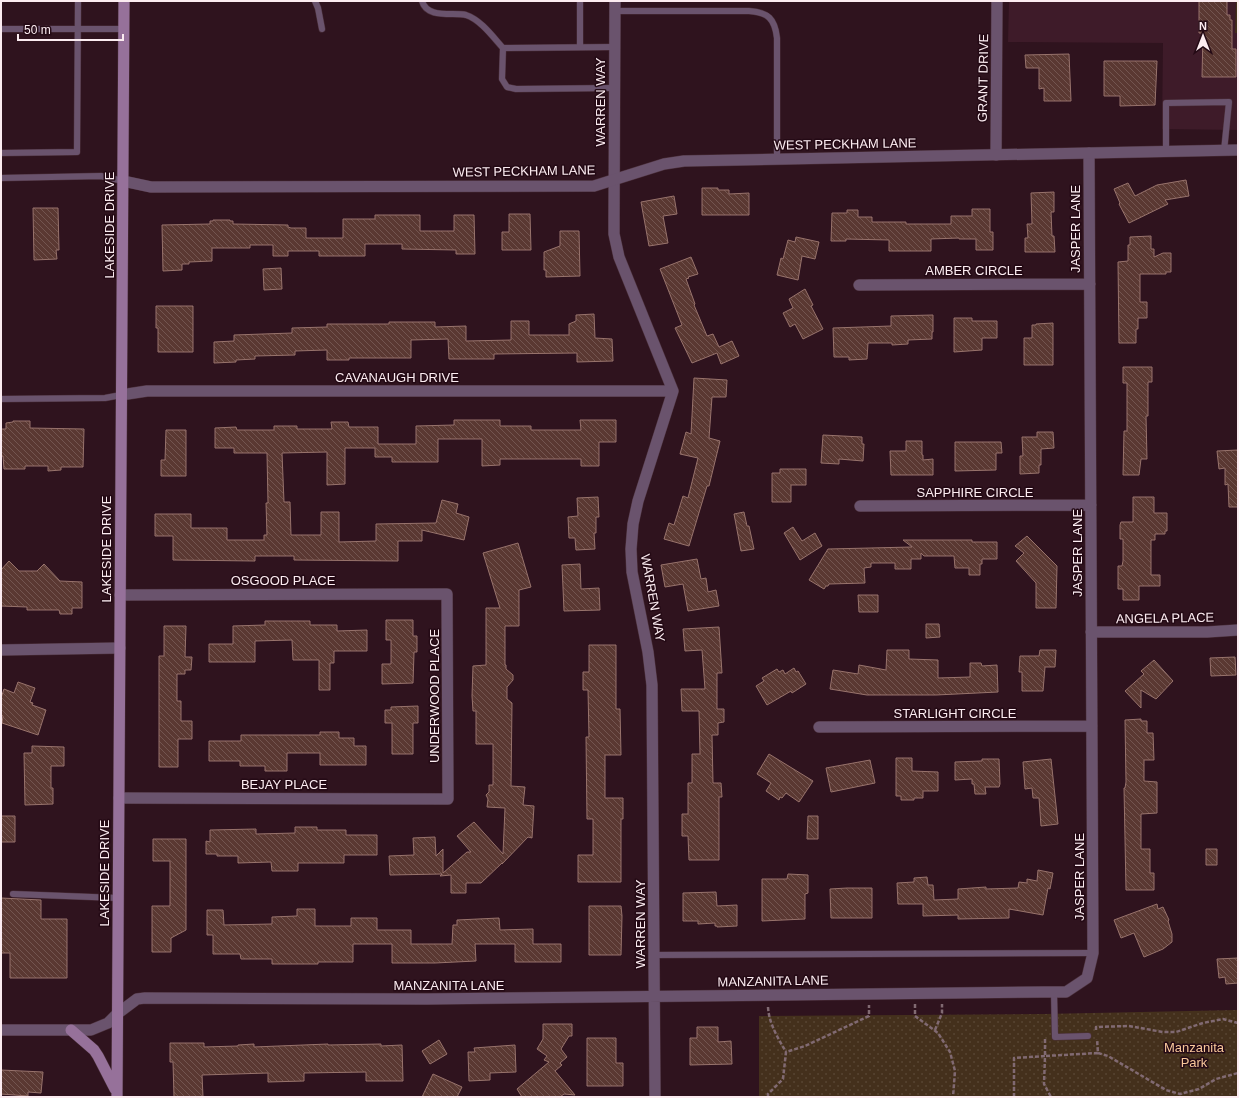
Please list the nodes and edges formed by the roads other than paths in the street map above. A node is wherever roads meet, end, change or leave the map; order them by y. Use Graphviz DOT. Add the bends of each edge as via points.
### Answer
graph roads {
  1 [pos="78,1"];
  2 [pos="124,1"];
  3 [pos="315,1"];
  4 [pos="422,1"];
  5 [pos="580,1"];
  6 [pos="997,1"];
  7 [pos="615,6"];
  8 [pos="1,29"];
  9 [pos="78,29"];
  10 [pos="124,29"];
  11 [pos="322,29"];
  12 [pos="580,47"];
  13 [pos="614,47"];
  14 [pos="503,48"];
  15 [pos="614,88"];
  16 [pos="1238,150"];
  17 [pos="1224,151"];
  18 [pos="1166,152"];
  19 [pos="1,153"];
  20 [pos="1089,153"];
  21 [pos="996,155"];
  22 [pos="777,159"];
  23 [pos="1,178"];
  24 [pos="613,180"];
  25 [pos="123,181"];
  26 [pos="1090,284"];
  27 [pos="859,285"];
  28 [pos="672,391"];
  29 [pos="121,395"];
  30 [pos="1,399"];
  31 [pos="1091,505"];
  32 [pos="860,506"];
  33 [pos="447,594"];
  34 [pos="120,595"];
  35 [pos="1238,630"];
  36 [pos="1091,632"];
  37 [pos="120,648"];
  38 [pos="1,650"];
  39 [pos="1092,726"];
  40 [pos="819,728"];
  41 [pos="119,798"];
  42 [pos="448,799"];
  43 [pos="12,894"];
  44 [pos="118,898"];
  45 [pos="1093,953"];
  46 [pos="654,955"];
  47 [pos="1054,992"];
  48 [pos="654,997"];
  49 [pos="117,1014"];
  50 [pos="1,1030"];
  51 [pos="71,1030"];
  52 [pos="1088,1036"];
  53 [pos="117,1095"];
  54 [pos="655,1097"];
  1 -- 9 [label="lane"];
  2 -- 10 [label="main road, LAKESIDE DRIVE"];
  3 -- 11 [label="lane"];
  4 -- 14 [label="lane" via="432,12 465,15 476,20"];
  5 -- 12 [label="lane"];
  6 -- 21 [label="street, GRANT DRIVE"];
  7 -- 13 [label="street, WARREN WAY"];
  7 -- 22 [label="lane" via="749,11 760,12 770,18 774,22 777,38"];
  8 -- 9 [label="lane"];
  9 -- 10 [label="lane"];
  9 -- 19 [label="lane" via="78,152"];
  10 -- 25 [label="main road, LAKESIDE DRIVE"];
  12 -- 13 [label="lane"];
  12 -- 14 [label="lane"];
  13 -- 15 [label="street, WARREN WAY"];
  14 -- 15 [label="lane" via="502,79 507,87"];
  15 -- 24 [label="street, WARREN WAY"];
  16 -- 17 [label="street, WEST PECKHAM LANE"];
  17 -- 18 [label="street, WEST PECKHAM LANE"];
  17 -- 18 [label="lane" via="1229,102 1166,103"];
  18 -- 20 [label="street, WEST PECKHAM LANE"];
  20 -- 21 [label="street, WEST PECKHAM LANE"];
  20 -- 26 [label="street, JASPER LANE"];
  21 -- 22 [label="street, WEST PECKHAM LANE"];
  22 -- 24 [label="street, WEST PECKHAM LANE" via="684,161 664,164"];
  23 -- 25 [label="lane, WEST PECKHAM LANE" via="101,176"];
  24 -- 25 [label="street, WEST PECKHAM LANE" via="594,186 151,187"];
  24 -- 28 [label="street, WARREN WAY" via="614,234 619,256"];
  25 -- 29 [label="main road, LAKESIDE DRIVE"];
  26 -- 27 [label="street, AMBER CIRCLE"];
  26 -- 31 [label="street, JASPER LANE"];
  28 -- 29 [label="street, CAVANAUGH DRIVE" via="147,392"];
  28 -- 46 [label="street, WARREN WAY" via="638,501 630,549 652,685"];
  29 -- 30 [label="lane" via="105,398"];
  29 -- 34 [label="main road, LAKESIDE DRIVE"];
  31 -- 32 [label="street, SAPPHIRE CIRCLE"];
  31 -- 36 [label="street, JASPER LANE"];
  33 -- 34 [label="street, OSGOOD PLACE"];
  33 -- 42 [label="street, UNDERWOOD PLACE"];
  34 -- 37 [label="main road, LAKESIDE DRIVE"];
  35 -- 36 [label="street, ANGELA PLACE"];
  36 -- 39 [label="street, JASPER LANE"];
  37 -- 38 [label="street"];
  37 -- 41 [label="main road, LAKESIDE DRIVE"];
  39 -- 40 [label="street, STARLIGHT CIRCLE"];
  39 -- 45 [label="street, JASPER LANE"];
  41 -- 42 [label="street, BEJAY PLACE"];
  41 -- 44 [label="main road, LAKESIDE DRIVE"];
  43 -- 44 [label="lane"];
  44 -- 49 [label="main road, LAKESIDE DRIVE"];
  45 -- 46 [label="lane, MANZANITA LANE"];
  45 -- 47 [label="street, MANZANITA LANE" via="1087,978 1066,992"];
  46 -- 48 [label="street, WARREN WAY"];
  47 -- 48 [label="street, MANZANITA LANE"];
  47 -- 52 [label="lane" via="1055,1037"];
  48 -- 49 [label="street, MANZANITA LANE" via="145,998 137,1000"];
  48 -- 54 [label="street, WARREN WAY"];
  49 -- 51 [label="street, MANZANITA LANE" via="98,1028"];
  49 -- 53 [label="main road, LAKESIDE DRIVE"];
  50 -- 51 [label="street, MANZANITA LANE"];
  51 -- 53 [label="main road" via="94,1050"];
}
